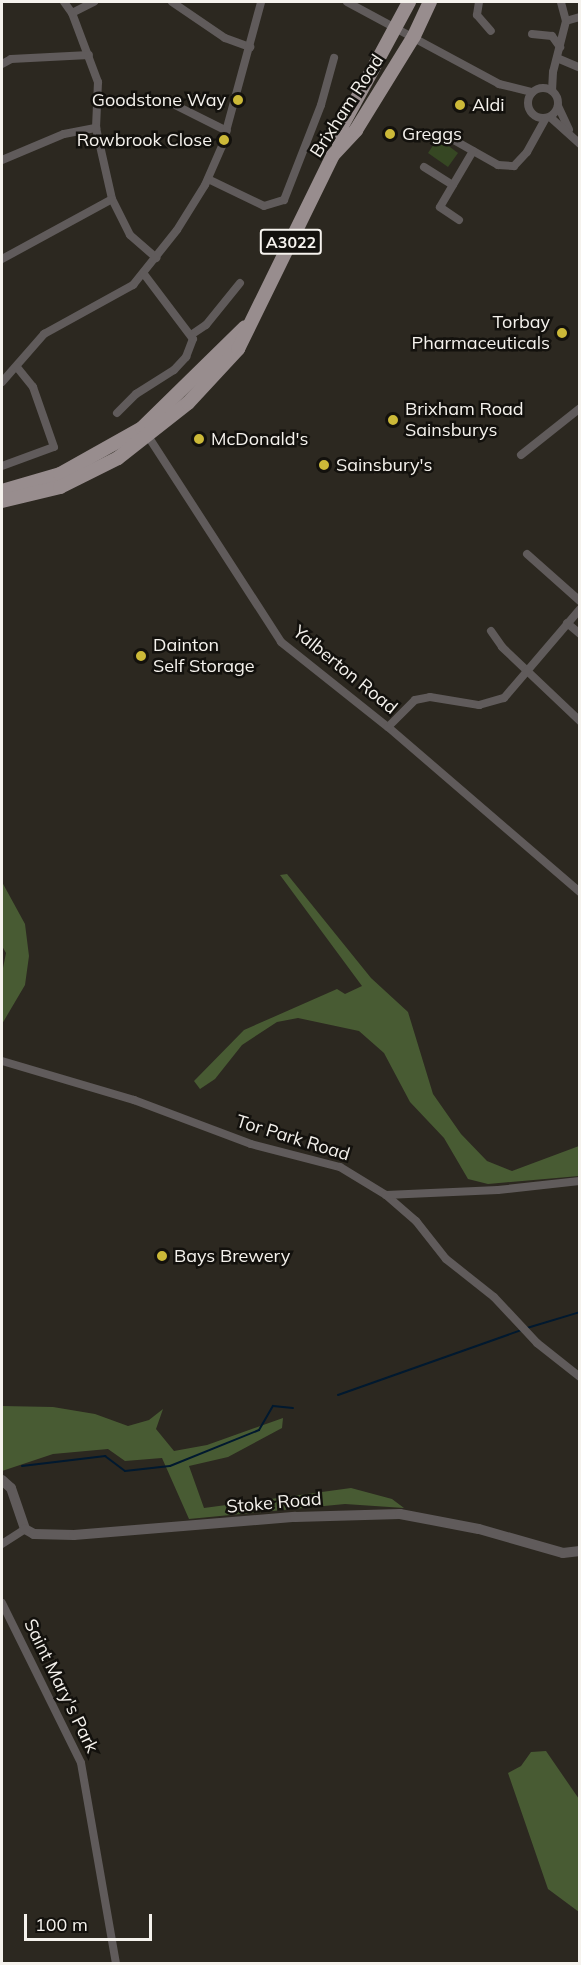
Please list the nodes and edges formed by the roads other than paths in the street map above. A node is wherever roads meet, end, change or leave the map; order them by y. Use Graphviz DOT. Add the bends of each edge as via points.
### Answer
graph roads {
  1 [pos="64,2"];
  2 [pos="94,2"];
  3 [pos="172,2"];
  4 [pos="261,2"];
  5 [pos="347,2"];
  6 [pos="409,2"];
  7 [pos="430,2"];
  8 [pos="479,2"];
  9 [pos="561,2"];
  10 [pos="72,13"];
  11 [pos="579,17"];
  12 [pos="566,21"];
  13 [pos="405,31"];
  14 [pos="491,31"];
  15 [pos="532,34"];
  16 [pos="560,46"];
  17 [pos="250,47"];
  18 [pos="89,55"];
  19 [pos="334,58"];
  20 [pos="557,58"];
  21 [pos="2,64"];
  22 [pos="579,68"];
  23 [pos="553,72"];
  24 [pos="541,88"];
  25 [pos="511,90"];
  26 [pos="552,91"];
  27 [pos="532,92"];
  28 [pos="165,100"];
  29 [pos="528,106"];
  30 [pos="558,106"];
  31 [pos="532,115"];
  32 [pos="548,118"];
  33 [pos="96,128"];
  34 [pos="536,130"];
  35 [pos="227,131"];
  36 [pos="569,131"];
  37 [pos="452,139"];
  38 [pos="579,144"];
  39 [pos="339,145"];
  40 [pos="473,151"];
  41 [pos="2,160"];
  42 [pos="423,167"];
  43 [pos="208,179"];
  44 [pos="453,185"];
  45 [pos="112,199"];
  46 [pos="459,220"];
  47 [pos="156,258"];
  48 [pos="2,259"];
  49 [pos="144,274"];
  50 [pos="240,283"];
  51 [pos="191,335"];
  52 [pos="17,368"];
  53 [pos="2,382"];
  54 [pos="579,408"];
  55 [pos="117,413"];
  56 [pos="146,432"];
  57 [pos="520,455"];
  58 [pos="2,466"];
  59 [pos="2,491"];
  60 [pos="2,501"];
  61 [pos="527,554"];
  62 [pos="579,601"];
  63 [pos="579,609"];
  64 [pos="567,623"];
  65 [pos="491,631"];
  66 [pos="579,634"];
  67 [pos="528,672"];
  68 [pos="579,721"];
  69 [pos="388,727"];
  70 [pos="579,892"];
  71 [pos="2,1060"];
  72 [pos="579,1181"];
  73 [pos="386,1195"];
  74 [pos="579,1377"];
  75 [pos="2,1480"];
  76 [pos="25,1529"];
  77 [pos="2,1544"];
  78 [pos="579,1551"];
  79 [pos="2,1603"];
  80 [pos="116,1964"];
  1 -- 10 [label="street"];
  2 -- 10 [label="street"];
  3 -- 17 [label="street" via="225,38"];
  4 -- 17 [label="street"];
  5 -- 13 [label="street"];
  6 -- 13 [label="main road, Brixham Road"];
  7 -- 13 [label="main road, Brixham Road / A3022"];
  8 -- 14 [label="street" via="477,15"];
  9 -- 12 [label="street"];
  10 -- 18 [label="street"];
  11 -- 12 [label="street"];
  12 -- 16 [label="street"];
  13 -- 25 [label="street"];
  13 -- 39 [label="main road, Brixham Road / A3022" via="356,130"];
  13 -- 39 [label="main road" via="367,99 355,106 342,126"];
  15 -- 16 [label="street" via="552,36"];
  16 -- 20 [label="street"];
  17 -- 35 [label="street"];
  18 -- 21 [label="street" via="11,59"];
  18 -- 33 [label="street" via="100,97"];
  19 -- 43 [label="street" via="321,105 284,200 264,206"];
  20 -- 22 [label="street"];
  20 -- 23 [label="street"];
  23 -- 24 [label="street"];
  23 -- 26 [label="street"];
  24 -- 26 [label="street"];
  24 -- 27 [label="street"];
  25 -- 27 [label="street"];
  25 -- 29 [label="street"];
  26 -- 30 [label="street"];
  27 -- 29 [label="street"];
  28 -- 35 [label="street"];
  29 -- 31 [label="street"];
  30 -- 32 [label="street"];
  30 -- 36 [label="street"];
  31 -- 32 [label="street"];
  31 -- 34 [label="street"];
  32 -- 34 [label="street"];
  32 -- 36 [label="street"];
  33 -- 41 [label="street" via="64,135"];
  33 -- 45 [label="street"];
  34 -- 40 [label="street" via="527,152 513,166 498,165"];
  35 -- 43 [label="street"];
  36 -- 38 [label="street"];
  37 -- 40 [label="street"];
  39 -- 56 [label="main road, Brixham Road / A3022" via="245,327 238,349 188,403"];
  40 -- 44 [label="street"];
  42 -- 44 [label="street"];
  43 -- 47 [label="street"];
  44 -- 46 [label="street" via="440,207"];
  45 -- 47 [label="street" via="130,235"];
  45 -- 48 [label="street"];
  47 -- 49 [label="street"];
  49 -- 51 [label="street"];
  49 -- 52 [label="street" via="102,304 44,334"];
  50 -- 51 [label="street" via="206,325"];
  51 -- 55 [label="street" via="186,357"];
  52 -- 53 [label="street"];
  52 -- 58 [label="street" via="33,387 54,447"];
  54 -- 57 [label="street"];
  56 -- 59 [label="main road, Brixham Road / A3022" via="60,474"];
  56 -- 60 [label="main road, Brixham Road / A3022" via="118,458 60,487"];
  56 -- 69 [label="street, Yalberton Road" via="281,642"];
  61 -- 62 [label="street"];
  63 -- 64 [label="street"];
  64 -- 66 [label="street"];
  64 -- 67 [label="street"];
  65 -- 67 [label="street"];
  67 -- 68 [label="street"];
  67 -- 69 [label="street" via="504,698 492,704 415,700"];
  69 -- 70 [label="street, Yalberton Road"];
  71 -- 73 [label="street, Tor Park Road" via="134,1100 251,1144 340,1167"];
  72 -- 73 [label="street" via="498,1190"];
  73 -- 74 [label="street, Tor Park Road" via="416,1221 446,1259 494,1297 530,1336"];
  75 -- 76 [label="street" via="11,1488"];
  76 -- 77 [label="street"];
  76 -- 78 [label="street, Stoke Road" via="34,1534 74,1536 295,1516 400,1514 479,1529 563,1552"];
  79 -- 80 [label="street, Saint Mary's Park" via="81,1763"];
}
